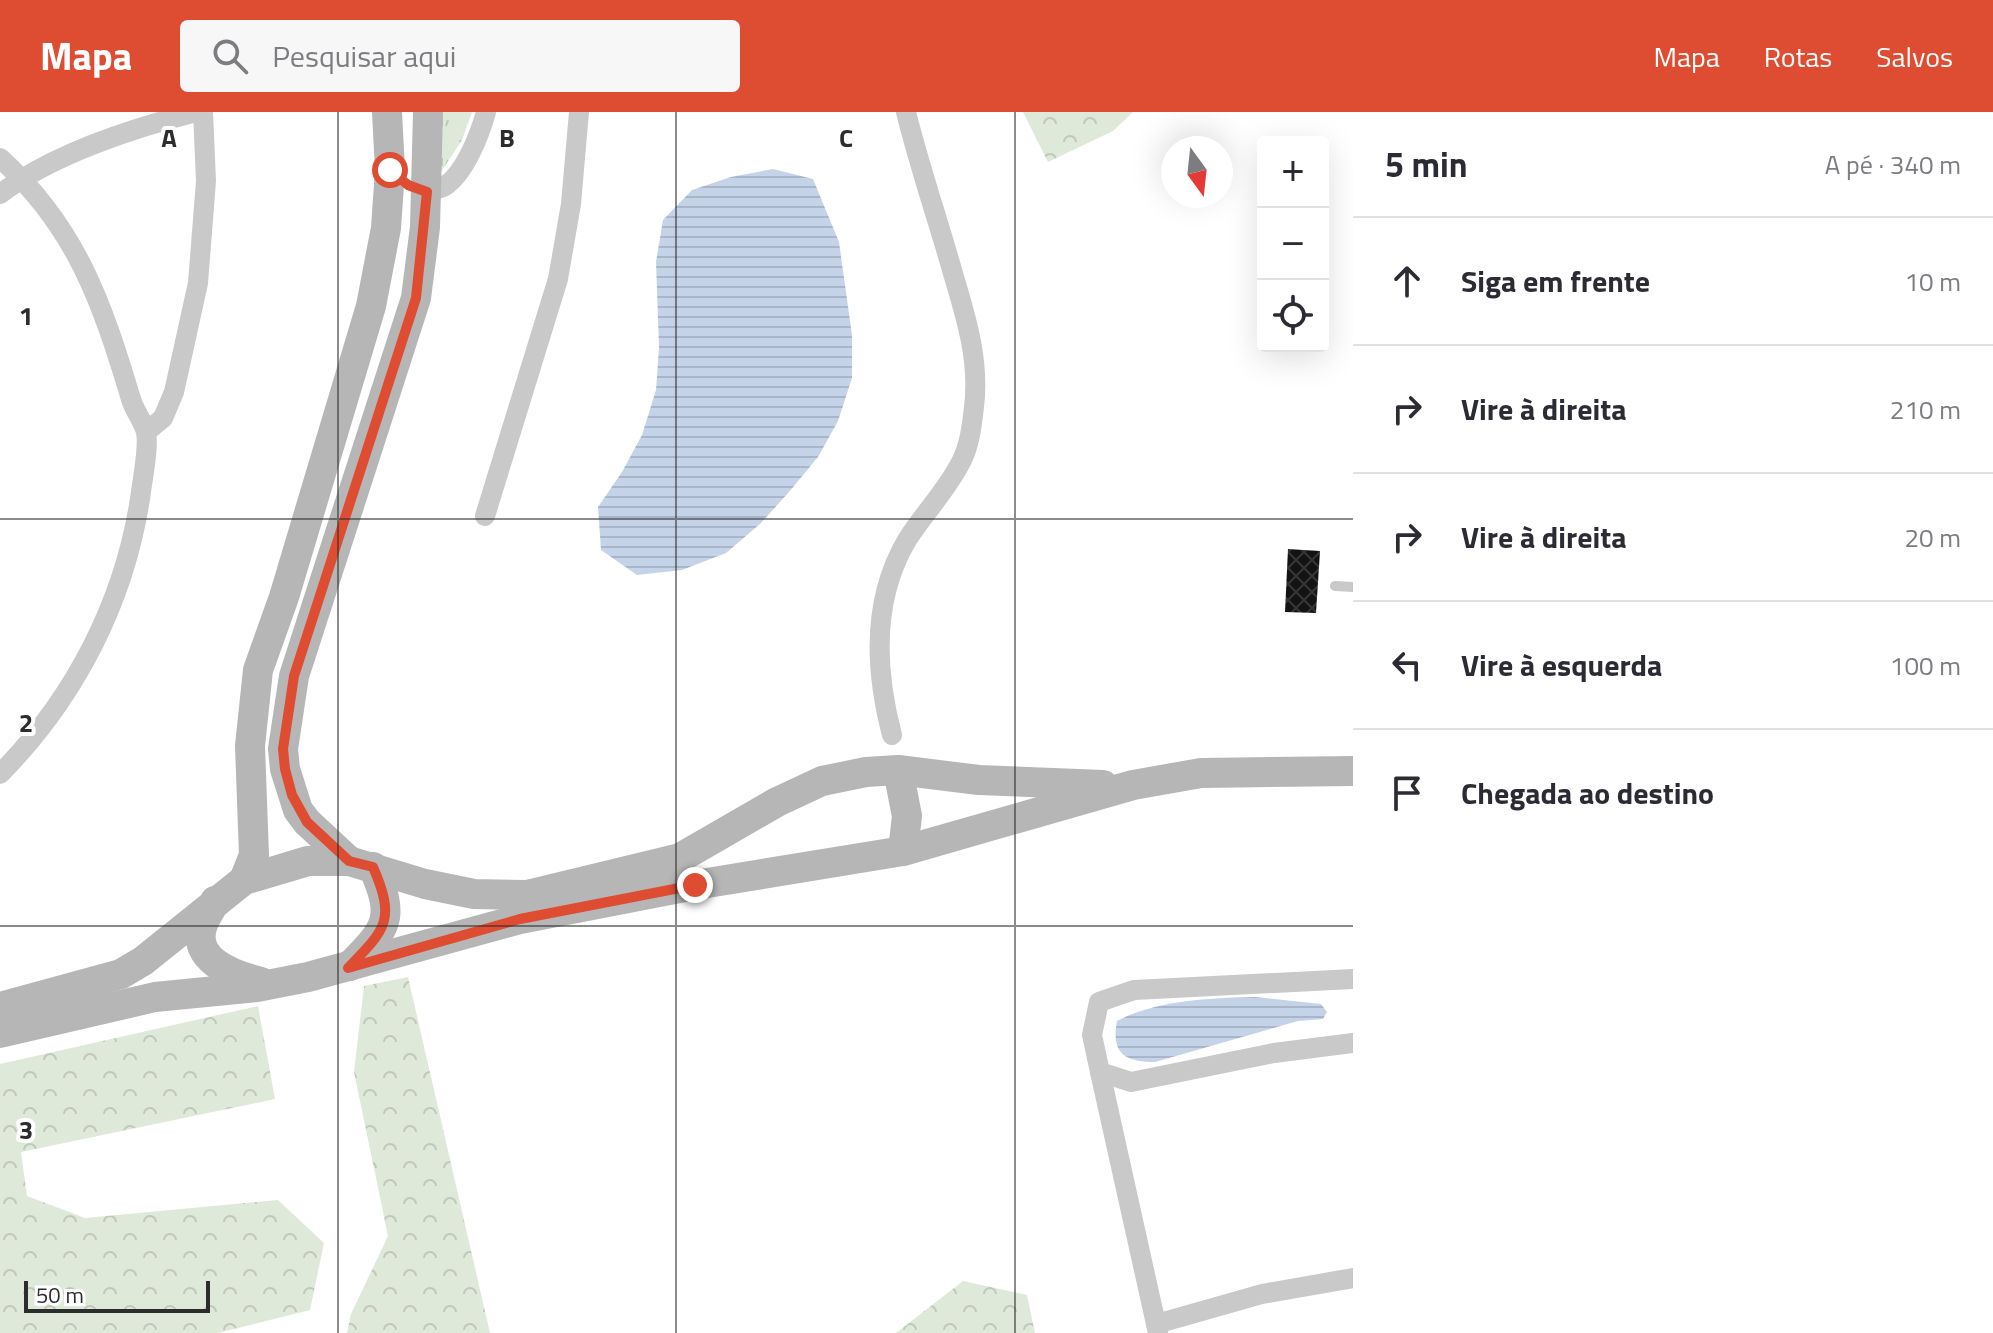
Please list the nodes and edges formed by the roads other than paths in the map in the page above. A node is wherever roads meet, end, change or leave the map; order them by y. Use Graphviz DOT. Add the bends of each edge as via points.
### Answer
graph roads {
  1 [pos="196,112"];
  2 [pos="203,112"];
  3 [pos="387,112"];
  4 [pos="428,112"];
  5 [pos="486,112"];
  6 [pos="579,112"];
  7 [pos="906,112"];
  8 [pos="0,158"];
  9 [pos="390,170"];
  10 [pos="21,178"];
  11 [pos="427,192"];
  12 [pos="0,194"];
  13 [pos="146,432"];
  14 [pos="485,516"];
  15 [pos="1335,586"];
  16 [pos="1353,587"];
  17 [pos="892,735"];
  18 [pos="898,770"];
  19 [pos="1353,771"];
  20 [pos="0,774"];
  21 [pos="1133,785"];
  22 [pos="903,851"];
  23 [pos="361,864"];
  24 [pos="244,880"];
  25 [pos="216,900"];
  26 [pos="348,968"];
  27 [pos="1353,979"];
  28 [pos="271,984"];
  29 [pos="0,1007"];
  30 [pos="0,1033"];
  31 [pos="1353,1043"];
  32 [pos="1100,1072"];
  33 [pos="1353,1278"];
  34 [pos="1157,1328"];
  1 -- 10 [label="street" via="122,134"];
  2 -- 13 [label="street" via="206,181 198,283 174,392 163,418"];
  3 -- 9 [label="street"];
  4 -- 11 [label="street"];
  5 -- 11 [label="street" via="460,168 445,187"];
  6 -- 14 [label="street" via="558,279"];
  7 -- 17 [label="street" via="967,320 976,374 963,458 909,538 883,603 879,648"];
  8 -- 10 [label="street"];
  9 -- 11 [label="street"];
  9 -- 24 [label="street" via="386,228 371,306 258,670 250,746 254,855"];
  10 -- 12 [label="street"];
  10 -- 13 [label="street" via="81,260"];
  11 -- 23 [label="street" via="416,298 294,676 283,749 298,810"];
  13 -- 20 [label="street" via="130,547 105,620 46,722"];
  15 -- 16 [label="lane"];
  18 -- 21 [label="street" via="979,780"];
  18 -- 22 [label="street" via="907,816"];
  18 -- 23 [label="street" via="822,781 680,858 527,895 474,894"];
  19 -- 21 [label="street" via="1201,773"];
  21 -- 22 [label="street"];
  22 -- 26 [label="street" via="520,919"];
  23 -- 24 [label="street" via="308,861"];
  23 -- 26 [label="street" via="386,905 386,920"];
  24 -- 25 [label="street"];
  25 -- 28 [label="street" via="200,944 227,971"];
  25 -- 29 [label="street" via="121,974"];
  26 -- 28 [label="street"];
  27 -- 32 [label="street" via="1134,990 1099,1002 1092,1035"];
  28 -- 30 [label="street" via="155,997"];
  31 -- 32 [label="street" via="1131,1082"];
  32 -- 34 [label="street"];
  33 -- 34 [label="street" via="1262,1294"];
}
